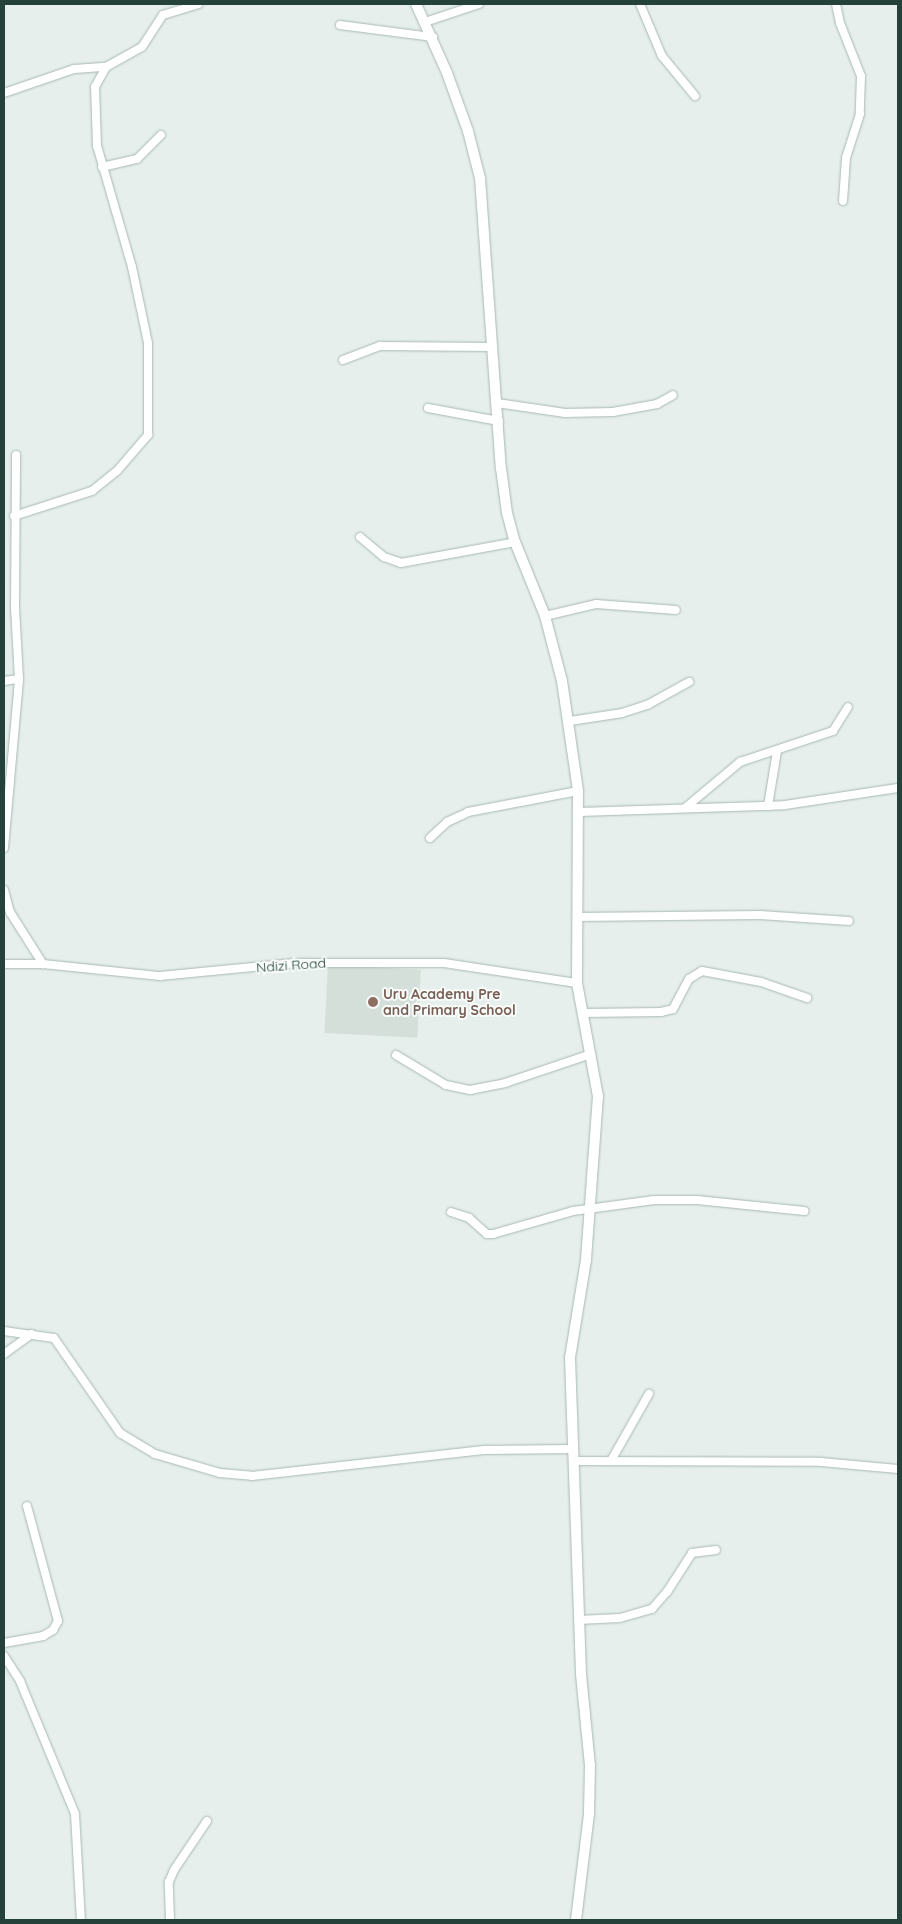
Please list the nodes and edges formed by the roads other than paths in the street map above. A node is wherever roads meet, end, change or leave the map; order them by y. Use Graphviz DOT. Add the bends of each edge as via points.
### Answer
graph roads {
  1 [pos="198,4"];
  2 [pos="416,4"];
  3 [pos="479,4"];
  4 [pos="640,4"];
  5 [pos="836,4"];
  6 [pos="425,22"];
  7 [pos="340,25"];
  8 [pos="433,37"];
  9 [pos="106,68"];
  10 [pos="4,92"];
  11 [pos="695,96"];
  12 [pos="161,135"];
  13 [pos="102,167"];
  14 [pos="843,201"];
  15 [pos="493,347"];
  16 [pos="343,360"];
  17 [pos="673,394"];
  18 [pos="497,403"];
  19 [pos="428,408"];
  20 [pos="499,421"];
  21 [pos="16,455"];
  22 [pos="14,516"];
  23 [pos="360,537"];
  24 [pos="515,542"];
  25 [pos="676,610"];
  26 [pos="545,616"];
  27 [pos="19,679"];
  28 [pos="4,681"];
  29 [pos="689,682"];
  30 [pos="848,706"];
  31 [pos="570,721"];
  32 [pos="777,751"];
  33 [pos="898,788"];
  34 [pos="578,791"];
  35 [pos="768,806"];
  36 [pos="685,808"];
  37 [pos="579,812"];
  38 [pos="430,838"];
  39 [pos="4,848"];
  40 [pos="4,890"];
  41 [pos="577,917"];
  42 [pos="849,921"];
  43 [pos="4,964"];
  44 [pos="43,964"];
  45 [pos="577,983"];
  46 [pos="807,998"];
  47 [pos="585,1013"];
  48 [pos="591,1054"];
  49 [pos="396,1055"];
  50 [pos="589,1208"];
  51 [pos="804,1211"];
  52 [pos="451,1212"];
  53 [pos="4,1331"];
  54 [pos="32,1334"];
  55 [pos="4,1354"];
  56 [pos="649,1394"];
  57 [pos="574,1449"];
  58 [pos="612,1459"];
  59 [pos="574,1461"];
  60 [pos="898,1469"];
  61 [pos="27,1506"];
  62 [pos="716,1550"];
  63 [pos="578,1620"];
  64 [pos="4,1643"];
  65 [pos="4,1656"];
  66 [pos="208,1821"];
  67 [pos="81,1920"];
  68 [pos="170,1920"];
  69 [pos="576,1920"];
  1 -- 9 [label="street" via="163,15 142,47"];
  2 -- 6 [label="street"];
  3 -- 6 [label="street"];
  4 -- 11 [label="street" via="662,56"];
  5 -- 14 [label="street" via="861,76 860,114 846,158"];
  6 -- 8 [label="street"];
  7 -- 8 [label="street"];
  8 -- 15 [label="street" via="468,131 480,178"];
  9 -- 10 [label="street" via="74,69"];
  9 -- 13 [label="street" via="98,78 94,102"];
  12 -- 13 [label="street" via="137,159"];
  13 -- 22 [label="street" via="132,267 148,343 148,435 117,471 92,491"];
  15 -- 16 [label="street" via="380,346"];
  15 -- 18 [label="street"];
  17 -- 18 [label="street" via="657,404 606,412 565,413"];
  18 -- 20 [label="street"];
  19 -- 20 [label="street"];
  20 -- 24 [label="street" via="501,468"];
  21 -- 22 [label="street"];
  22 -- 27 [label="street"];
  23 -- 24 [label="street" via="384,557 401,563"];
  24 -- 26 [label="street"];
  25 -- 26 [label="street" via="596,604"];
  26 -- 31 [label="street"];
  27 -- 28 [label="street"];
  27 -- 39 [label="street"];
  29 -- 31 [label="street" via="649,704 622,713"];
  30 -- 32 [label="street" via="833,731"];
  31 -- 34 [label="street"];
  32 -- 35 [label="street"];
  32 -- 36 [label="street" via="740,762"];
  33 -- 35 [label="street"];
  34 -- 37 [label="street"];
  34 -- 38 [label="street" via="468,812 447,822"];
  35 -- 36 [label="street"];
  36 -- 37 [label="street"];
  37 -- 41 [label="street"];
  40 -- 44 [label="street" via="10,912"];
  41 -- 42 [label="street" via="760,915"];
  41 -- 45 [label="street"];
  43 -- 44 [label="street, Ndizi Road"];
  44 -- 45 [label="street, Ndizi Road" via="168,976 294,962 435,963"];
  45 -- 47 [label="street"];
  46 -- 47 [label="street" via="761,982 702,971 689,979 673,1008 661,1012"];
  47 -- 48 [label="street"];
  48 -- 49 [label="street" via="506,1083 470,1090 446,1085"];
  48 -- 50 [label="street" via="598,1096"];
  50 -- 51 [label="street" via="654,1200 697,1200"];
  50 -- 52 [label="street" via="494,1234 487,1234 469,1218"];
  50 -- 57 [label="street" via="586,1260 570,1358"];
  53 -- 54 [label="street"];
  54 -- 55 [label="street"];
  54 -- 57 [label="street" via="54,1338 102,1412 120,1433 155,1454 220,1472 252,1476 484,1450"];
  56 -- 58 [label="street"];
  57 -- 59 [label="street"];
  58 -- 59 [label="street"];
  58 -- 60 [label="street" via="821,1462"];
  59 -- 63 [label="street"];
  61 -- 64 [label="street" via="58,1621 53,1630 43,1636"];
  62 -- 63 [label="street" via="692,1553 652,1609 614,1619"];
  63 -- 69 [label="street" via="590,1765 589,1814"];
  65 -- 67 [label="street" via="20,1681 75,1814"];
  66 -- 68 [label="street" via="174,1870 170,1882"];
}
